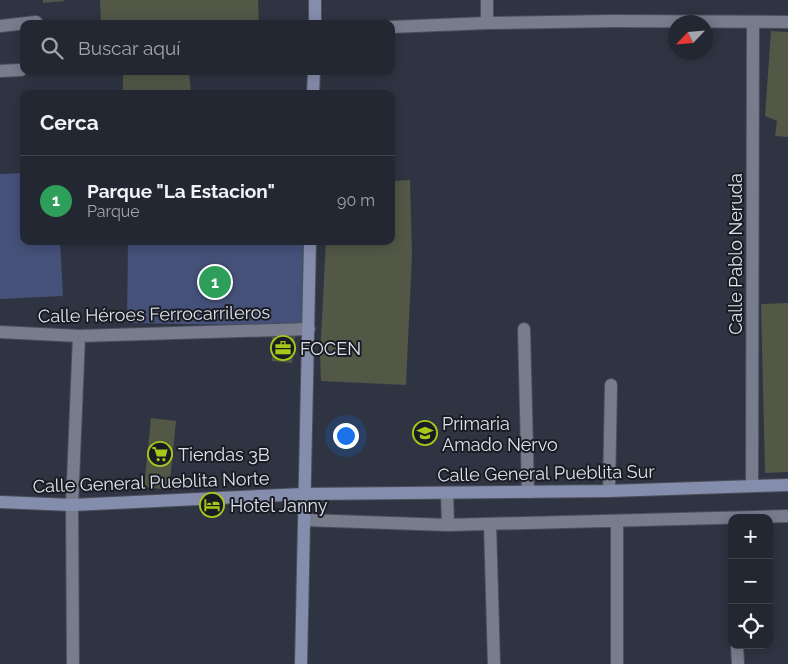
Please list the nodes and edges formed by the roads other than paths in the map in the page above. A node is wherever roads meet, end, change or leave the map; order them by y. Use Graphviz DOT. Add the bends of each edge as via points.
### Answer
graph roads {
  1 [pos="315,0"];
  2 [pos="487,0"];
  3 [pos="315,20"];
  4 [pos="753,22"];
  5 [pos="788,22"];
  6 [pos="487,23"];
  7 [pos="20,24"];
  8 [pos="0,26"];
  9 [pos="395,27"];
  10 [pos="20,70"];
  11 [pos="0,71"];
  12 [pos="314,75"];
  13 [pos="313,90"];
  14 [pos="310,245"];
  15 [pos="309,329"];
  16 [pos="524,329"];
  17 [pos="0,332"];
  18 [pos="79,336"];
  19 [pos="611,384"];
  20 [pos="752,485"];
  21 [pos="788,485"];
  22 [pos="609,491"];
  23 [pos="528,492"];
  24 [pos="446,493"];
  25 [pos="304,494"];
  26 [pos="0,502"];
  27 [pos="72,505"];
  28 [pos="788,516"];
  29 [pos="773,517"];
  30 [pos="728,518"];
  31 [pos="305,520"];
  32 [pos="617,520"];
  33 [pos="490,524"];
  34 [pos="448,525"];
  35 [pos="737,649"];
  36 [pos="73,664"];
  37 [pos="301,664"];
  38 [pos="494,664"];
  39 [pos="617,664"];
  40 [pos="738,664"];
  1 -- 3 [label="street"];
  2 -- 6 [label="street"];
  4 -- 5 [label="street"];
  4 -- 6 [label="street"];
  4 -- 20 [label="street, Calle Pablo Neruda"];
  6 -- 9 [label="street"];
  7 -- 8 [label="street"];
  10 -- 11 [label="street"];
  12 -- 13 [label="street"];
  14 -- 15 [label="street"];
  15 -- 18 [label="street, Calle Héroes Ferrocarrileros"];
  15 -- 25 [label="street"];
  16 -- 23 [label="street"];
  17 -- 18 [label="street, Calle Héroes Ferrocarrileros"];
  18 -- 27 [label="street"];
  19 -- 22 [label="street"];
  20 -- 21 [label="street, Calle General Pueblita Sur"];
  20 -- 22 [label="street, Calle General Pueblita Sur"];
  22 -- 23 [label="street, Calle General Pueblita Sur"];
  23 -- 24 [label="street, Calle General Pueblita Sur"];
  24 -- 25 [label="street, Calle General Pueblita Sur"];
  24 -- 34 [label="street"];
  25 -- 27 [label="street, Calle General Pueblita Norte"];
  25 -- 31 [label="street"];
  26 -- 27 [label="street, Calle General Pueblita Norte"];
  27 -- 36 [label="street"];
  28 -- 29 [label="street"];
  30 -- 32 [label="street"];
  31 -- 34 [label="street"];
  31 -- 37 [label="street"];
  32 -- 33 [label="street"];
  32 -- 39 [label="street"];
  33 -- 34 [label="street"];
  33 -- 38 [label="street"];
  35 -- 40 [label="street"];
}
